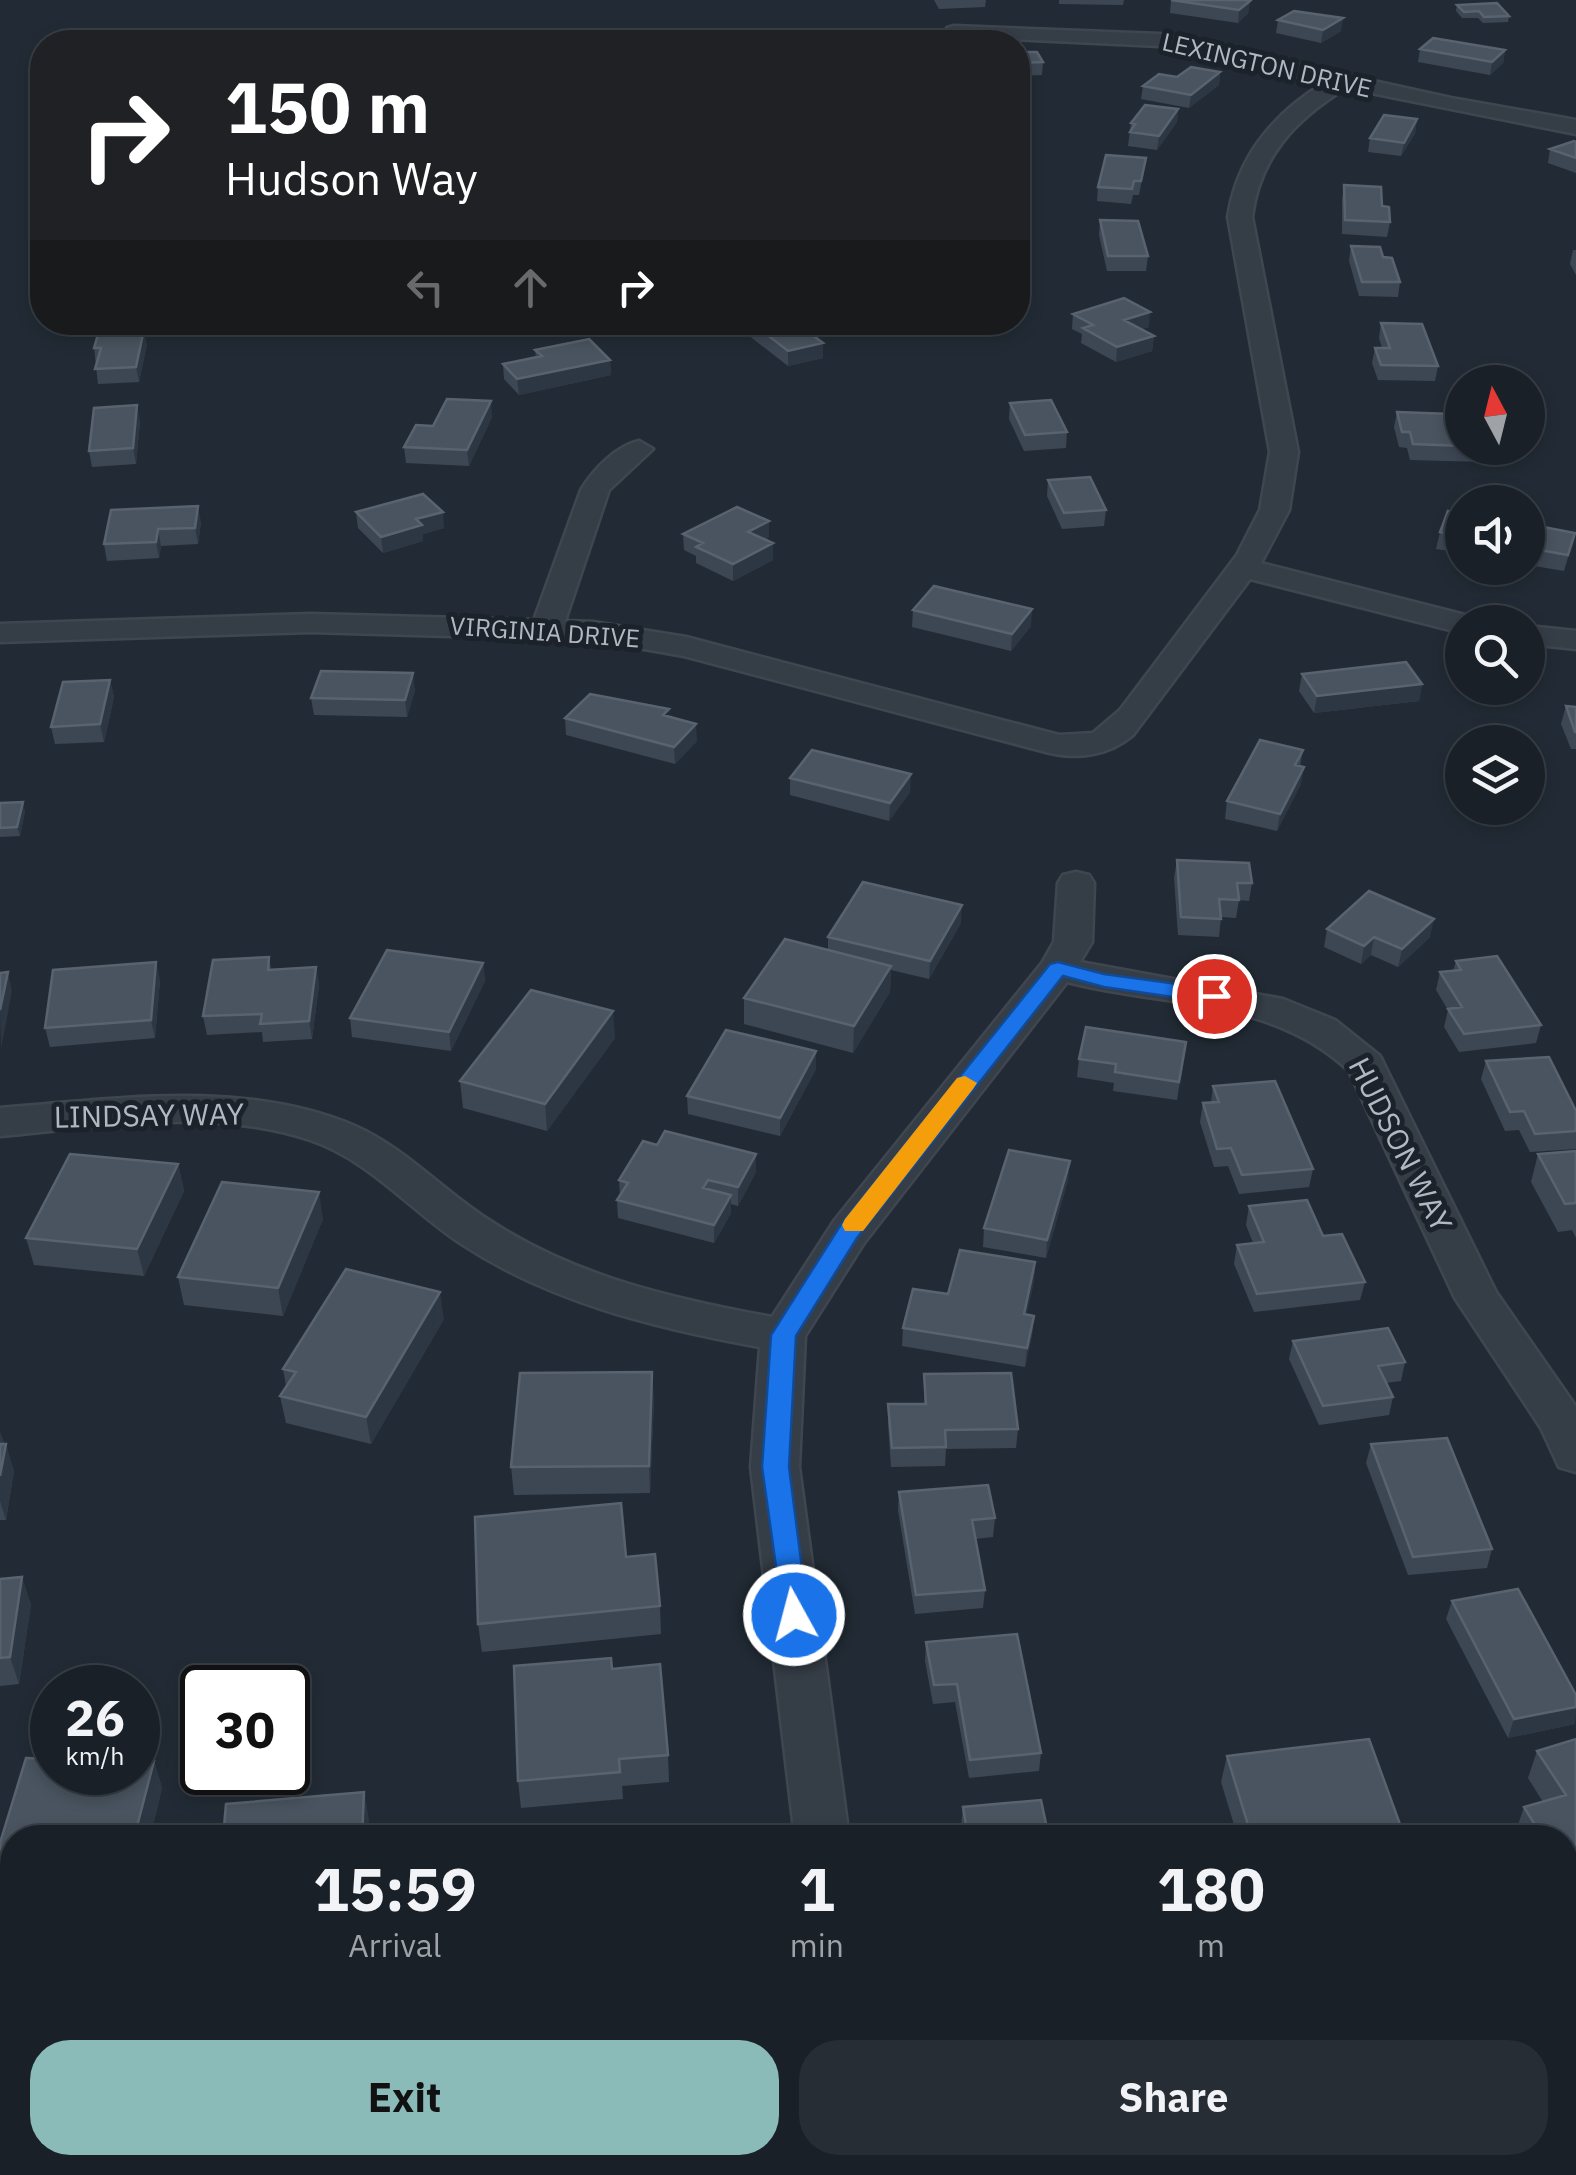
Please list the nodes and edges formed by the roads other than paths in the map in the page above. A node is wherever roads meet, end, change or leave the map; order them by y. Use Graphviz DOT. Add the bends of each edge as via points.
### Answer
graph roads {
  1 [pos="1030,34"];
  2 [pos="1342,82"];
  3 [pos="1576,126"];
  4 [pos="639,448"];
  5 [pos="1243,568"];
  6 [pos="1445,620"];
  7 [pos="547,628"];
  8 [pos="0,633"];
  9 [pos="1545,637"];
  10 [pos="1576,640"];
  11 [pos="1076,883"];
  12 [pos="1058,968"];
  13 [pos="0,1122"];
  14 [pos="784,1335"];
  15 [pos="1576,1454"];
  16 [pos="820,1825"];
  1 -- 2 [label="street, LEXINGTON DRIVE" via="1132,36"];
  2 -- 3 [label="street, LEXINGTON DRIVE"];
  2 -- 5 [label="street" via="1267,142 1241,201 1284,452 1278,509"];
  4 -- 7 [label="street" via="594,490"];
  5 -- 6 [label="street"];
  5 -- 7 [label="street, VIRGINIA DRIVE" via="1110,738 1078,746 686,647"];
  7 -- 8 [label="street, VIRGINIA DRIVE" via="330,623"];
  9 -- 10 [label="street"];
  11 -- 12 [label="street" via="1073,942"];
  12 -- 14 [label="street" via="848,1232"];
  12 -- 15 [label="street, HUDSON WAY" via="1283,1010 1351,1048 1366,1066 1477,1298"];
  13 -- 14 [label="street, LINDSAY WAY" via="250,1112 322,1129 375,1153 476,1234 527,1262 623,1301"];
  14 -- 16 [label="street" via="775,1467"];
}
